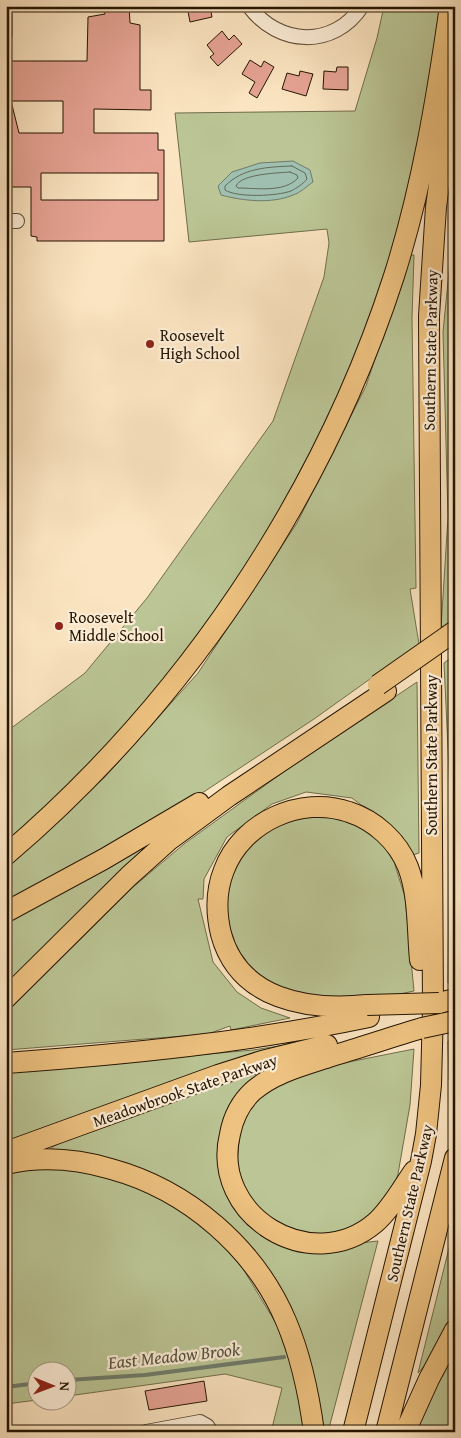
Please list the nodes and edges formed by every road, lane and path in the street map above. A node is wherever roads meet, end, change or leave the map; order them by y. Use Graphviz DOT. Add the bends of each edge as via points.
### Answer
graph roads {
  1 [pos="249,6"];
  2 [pos="362,6"];
  3 [pos="450,6"];
  4 [pos="455,71"];
  5 [pos="455,632"];
  6 [pos="455,644"];
  7 [pos="382,688"];
  8 [pos="6,855"];
  9 [pos="6,912"];
  10 [pos="6,998"];
  11 [pos="447,1001"];
  12 [pos="370,1019"];
  13 [pos="455,1021"];
  14 [pos="422,1028"];
  15 [pos="432,1059"];
  16 [pos="6,1063"];
  17 [pos="6,1152"];
  18 [pos="455,1158"];
  19 [pos="421,1161"];
  20 [pos="6,1164"];
  21 [pos="455,1330"];
  22 [pos="146,1432"];
  23 [pos="211,1432"];
  24 [pos="314,1432"];
  25 [pos="353,1432"];
  26 [pos="386,1432"];
  27 [pos="405,1432"];
  1 -- 2 [label="street" via="271,27 286,34 310,38 346,25"];
  3 -- 8 [label="highway" via="426,151 394,276 360,366 307,479 254,569 159,699 72,794"];
  4 -- 15 [label="highway, Southern State Parkway" via="436,207 429,316"];
  5 -- 7 [label="highway, bridge"];
  6 -- 7 [label="highway"];
  7 -- 9 [label="highway" via="185,811"];
  7 -- 10 [label="highway" via="168,841"];
  11 -- 12 [label="highway, bridge"];
  12 -- 14 [label="highway, Meadowbrook State Parkway"];
  12 -- 15 [label="highway" via="338,1007 295,1003 273,995 246,977 227,948 217,901 224,869 244,840 287,811 311,806 353,813 383,832 398,849 408,868 414,893"];
  12 -- 16 [label="highway, Meadowbrook State Parkway" via="200,1044"];
  12 -- 17 [label="highway, Meadowbrook State Parkway" via="288,1055 225,1073"];
  13 -- 14 [label="highway, Meadowbrook State Parkway, bridge"];
  14 -- 19 [label="highway" via="304,1065 268,1080 252,1092 232,1125 228,1170 237,1194 250,1214 274,1232 313,1243 345,1239 374,1223"];
  15 -- 19 [label="highway, Southern State Parkway"];
  18 -- 26 [label="highway, Southern State Parkway"];
  19 -- 25 [label="highway, Southern State Parkway"];
  20 -- 24 [label="highway" via="26,1160 62,1160 116,1170 168,1192 217,1227 257,1271 286,1321 304,1378"];
  21 -- 27 [label="highway"];
  22 -- 23 [label="street" via="200,1422"];
}
